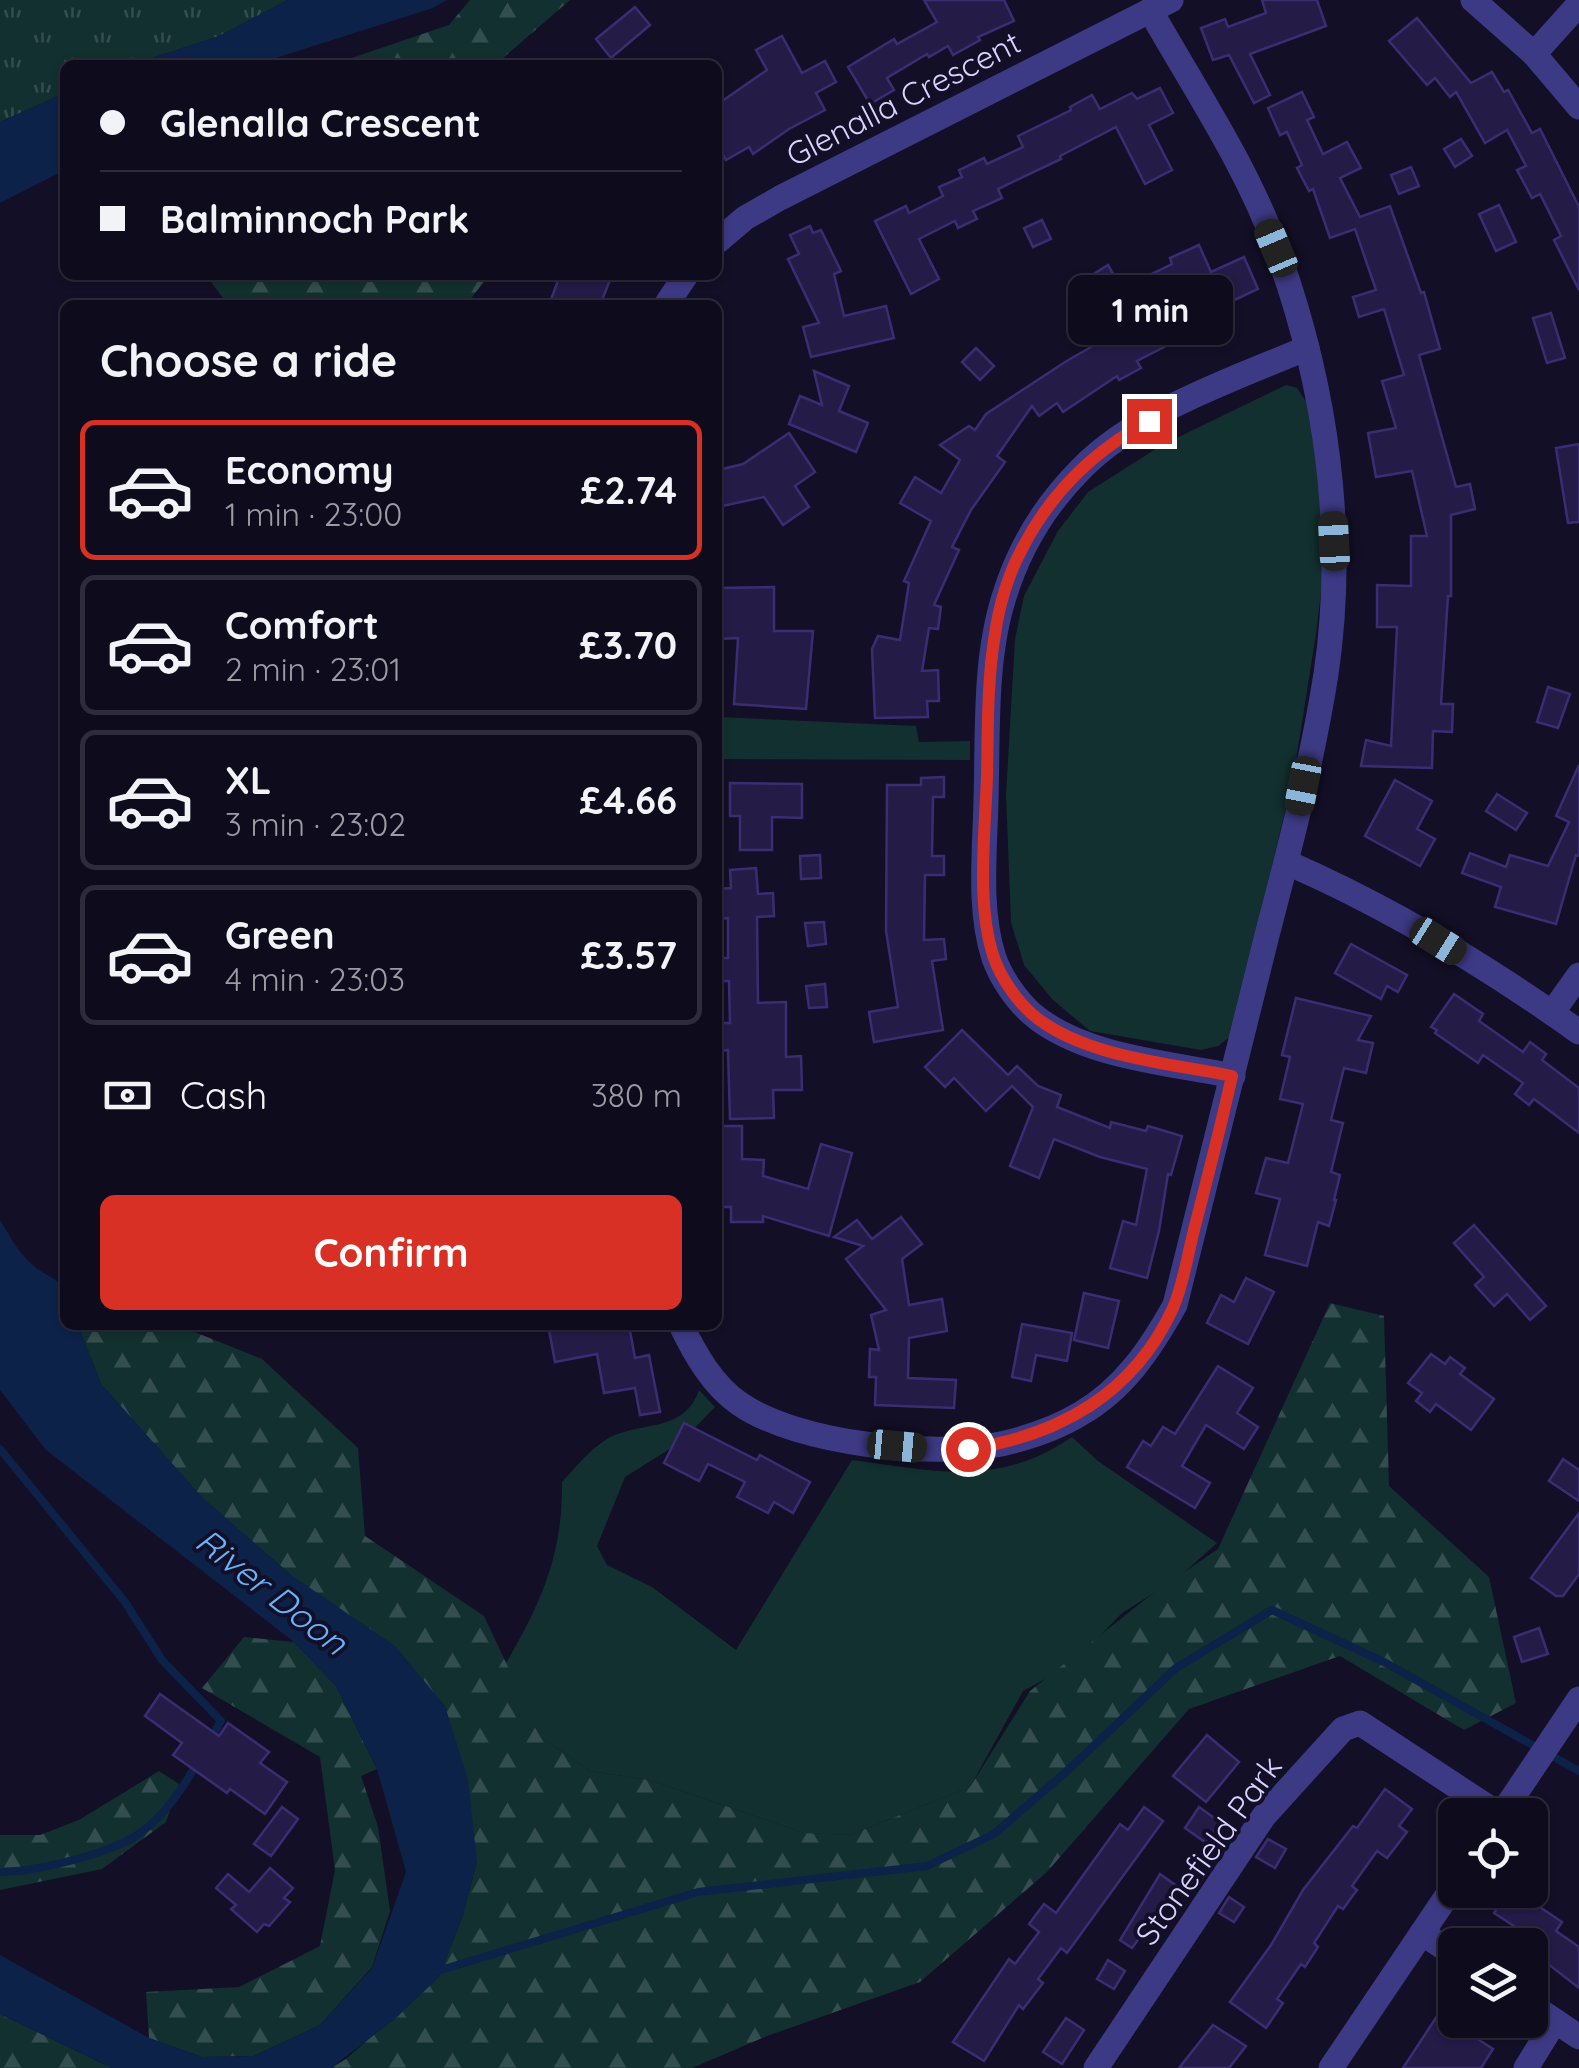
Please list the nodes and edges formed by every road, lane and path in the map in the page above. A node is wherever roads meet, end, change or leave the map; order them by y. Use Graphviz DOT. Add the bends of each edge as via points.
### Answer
graph roads {
  1 [pos="1473,0"];
  2 [pos="1579,4"];
  3 [pos="1160,5"];
  4 [pos="1534,54"];
  5 [pos="1579,107"];
  6 [pos="722,238"];
  7 [pos="1307,348"];
  8 [pos="1288,863"];
  9 [pos="1579,976"];
  10 [pos="1552,1013"];
  11 [pos="1579,1032"];
  12 [pos="1232,1076"];
  13 [pos="684,1330"];
  14 [pos="1579,1700"];
  15 [pos="1474,1798"];
  16 [pos="1512,1798"];
  17 [pos="1439,1908"];
  18 [pos="1422,1933"];
  19 [pos="1438,1944"];
  20 [pos="1548,2016"];
  21 [pos="1555,2021"];
  22 [pos="1579,2037"];
  23 [pos="1096,2068"];
  24 [pos="1331,2068"];
  25 [pos="1526,2068"];
  1 -- 4 [label="street"];
  2 -- 4 [label="street"];
  3 -- 6 [label="street, Glenalla Crescent" via="780,198"];
  3 -- 7 [label="street, Glenalla Crescent" via="1276,248"];
  4 -- 5 [label="street"];
  7 -- 8 [label="street, Glenalla Crescent" via="1329,462 1334,541 1326,672"];
  7 -- 12 [label="street" via="1173,408 1083,466 1021,550 994,634 984,870 995,961 1031,1013 1063,1036"];
  8 -- 10 [label="street" via="1410,923"];
  8 -- 12 [label="street, Glenalla Crescent"];
  9 -- 10 [label="street"];
  10 -- 11 [label="street"];
  12 -- 13 [label="street, Glenalla Crescent" via="1174,1305 1150,1350 1081,1414 1038,1433 968,1449 870,1444 790,1429 736,1402 712,1378"];
  14 -- 16 [label="street"];
  15 -- 23 [label="street, Stonefield Park" via="1360,1723 1343,1729 1264,1816"];
  17 -- 18 [label="street"];
  18 -- 19 [label="street"];
  18 -- 24 [label="street"];
  20 -- 21 [label="street"];
  21 -- 22 [label="street"];
  21 -- 25 [label="street"];
}
